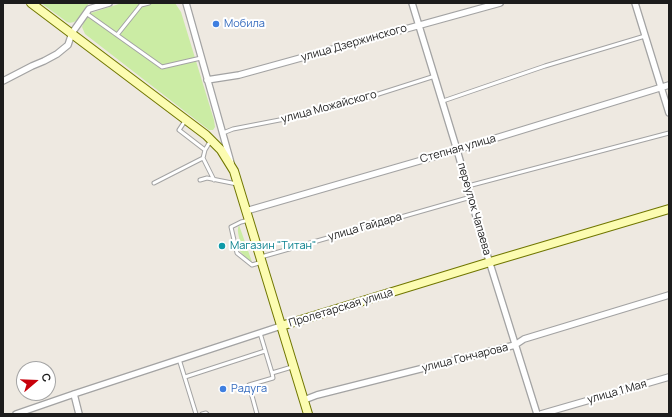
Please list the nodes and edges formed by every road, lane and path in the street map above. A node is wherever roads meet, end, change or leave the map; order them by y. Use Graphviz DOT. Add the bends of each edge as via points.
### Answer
graph roads {
  1 [pos="31,3"];
  2 [pos="94,3"];
  3 [pos="109,3"];
  4 [pos="149,3"];
  5 [pos="186,3"];
  6 [pos="412,3"];
  7 [pos="500,3"];
  8 [pos="635,3"];
  9 [pos="88,11"];
  10 [pos="419,25"];
  11 [pos="72,33"];
  12 [pos="117,35"];
  13 [pos="646,36"];
  14 [pos="201,58"];
  15 [pos="435,76"];
  16 [pos="207,80"];
  17 [pos="3,81"];
  18 [pos="669,85"];
  19 [pos="662,87"];
  20 [pos="443,101"];
  21 [pos="669,113"];
  22 [pos="186,120"];
  23 [pos="223,133"];
  24 [pos="669,133"];
  25 [pos="211,140"];
  26 [pos="205,150"];
  27 [pos="457,150"];
  28 [pos="203,158"];
  29 [pos="234,171"];
  30 [pos="200,180"];
  31 [pos="214,180"];
  32 [pos="154,183"];
  33 [pos="238,185"];
  34 [pos="468,186"];
  35 [pos="471,197"];
  36 [pos="669,209"];
  37 [pos="246,211"];
  38 [pos="249,220"];
  39 [pos="261,260"];
  40 [pos="490,262"];
  41 [pos="669,295"];
  42 [pos="282,326"];
  43 [pos="260,333"];
  44 [pos="515,345"];
  45 [pos="265,351"];
  46 [pos="179,360"];
  47 [pos="294,366"];
  48 [pos="272,373"];
  49 [pos="185,377"];
  50 [pos="669,377"];
  51 [pos="74,394"];
  52 [pos="304,400"];
  53 [pos="16,414"];
  54 [pos="79,414"];
  55 [pos="196,414"];
  56 [pos="202,414"];
  57 [pos="207,414"];
  58 [pos="257,414"];
  59 [pos="308,414"];
  60 [pos="537,414"];
  61 [pos="541,414"];
  1 -- 11 [label="main road"];
  2 -- 9 [label="lane"];
  3 -- 9 [label="street"];
  4 -- 12 [label="lane" via="142,5"];
  5 -- 14 [label="street"];
  6 -- 10 [label="street, переулок Чапаева"];
  7 -- 10 [label="street, улица Дзержинского"];
  8 -- 13 [label="street"];
  9 -- 11 [label="street"];
  9 -- 12 [label="lane"];
  10 -- 15 [label="street, переулок Чапаева"];
  10 -- 16 [label="street, улица Дзержинского" via="239,75"];
  11 -- 17 [label="street" via="68,45 57,54"];
  11 -- 22 [label="main road"];
  12 -- 14 [label="lane" via="162,67"];
  13 -- 19 [label="street"];
  13 -- 20 [label="lane" via="545,66"];
  14 -- 16 [label="street"];
  15 -- 20 [label="street, переулок Чапаева"];
  15 -- 23 [label="lane, улица Можайского" via="344,105"];
  16 -- 23 [label="street"];
  18 -- 19 [label="street, Степная улица"];
  19 -- 21 [label="street"];
  19 -- 27 [label="street, Степная улица"];
  20 -- 27 [label="street, переулок Чапаева"];
  22 -- 25 [label="main road"];
  22 -- 26 [label="lane" via="178,130"];
  23 -- 29 [label="street"];
  24 -- 34 [label="lane"];
  25 -- 26 [label="lane"];
  25 -- 29 [label="main road" via="221,150"];
  26 -- 28 [label="lane"];
  27 -- 34 [label="street, переулок Чапаева"];
  27 -- 37 [label="street, Степная улица"];
  28 -- 31 [label="lane"];
  28 -- 32 [label="lane"];
  29 -- 33 [label="main road"];
  30 -- 31 [label="lane"];
  31 -- 33 [label="lane"];
  33 -- 37 [label="main road"];
  34 -- 35 [label="street, переулок Чапаева"];
  35 -- 39 [label="lane, улица Гайдара"];
  35 -- 40 [label="street, переулок Чапаева"];
  36 -- 40 [label="main road, Пролетарская улица"];
  37 -- 38 [label="main road"];
  38 -- 39 [label="main road"];
  38 -- 39 [label="lane" via="232,227 237,253 252,265"];
  39 -- 42 [label="main road"];
  40 -- 42 [label="main road, Пролетарская улица"];
  40 -- 44 [label="street, переулок Чапаева"];
  41 -- 44 [label="street, улица Гончарова" via="524,339"];
  42 -- 43 [label="street, Пролетарская улица"];
  42 -- 47 [label="main road"];
  43 -- 45 [label="lane"];
  43 -- 46 [label="street, Пролетарская улица"];
  44 -- 52 [label="street, улица Гончарова"];
  44 -- 60 [label="street, переулок Чапаева"];
  45 -- 48 [label="lane"];
  45 -- 49 [label="lane"];
  46 -- 49 [label="lane"];
  46 -- 51 [label="street, Пролетарская улица"];
  47 -- 48 [label="lane"];
  47 -- 52 [label="main road"];
  48 -- 58 [label="lane" via="273,378 249,385"];
  49 -- 55 [label="lane"];
  50 -- 61 [label="street, улица 1 Мая"];
  51 -- 53 [label="street, Пролетарская улица"];
  51 -- 54 [label="street"];
  52 -- 59 [label="main road"];
  56 -- 57 [label="lane"];
}
